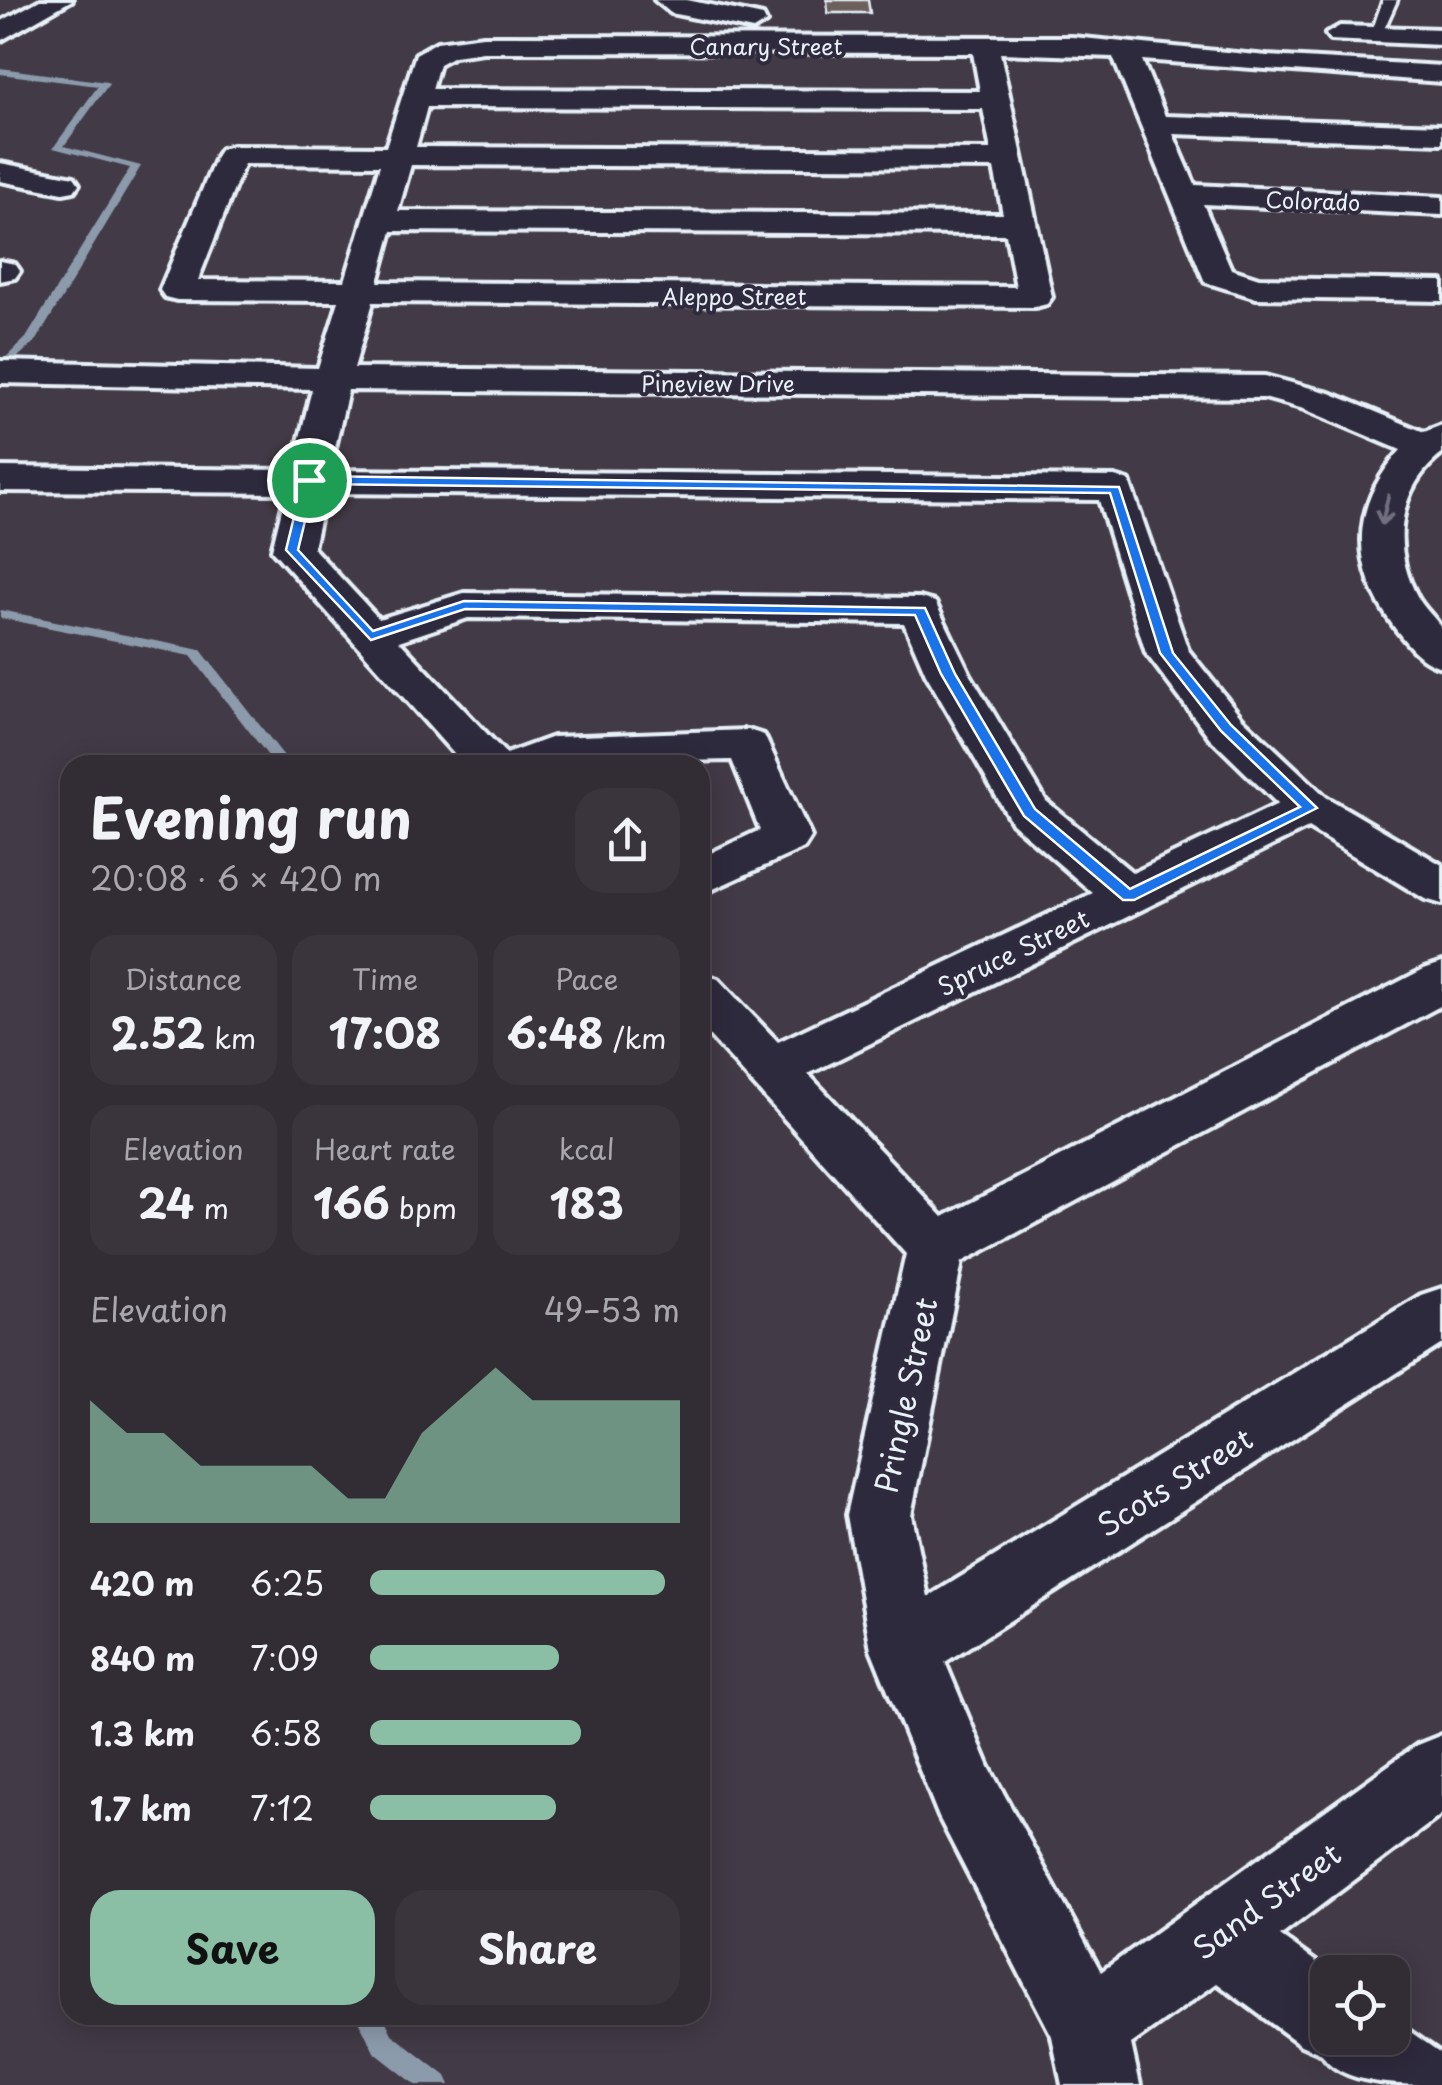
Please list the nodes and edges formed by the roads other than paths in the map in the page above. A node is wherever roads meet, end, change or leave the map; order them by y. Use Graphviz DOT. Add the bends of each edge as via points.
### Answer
graph roads {
  1 [pos="59,0"];
  2 [pos="668,0"];
  3 [pos="1390,0"];
  4 [pos="1204,31"];
  5 [pos="0,34"];
  6 [pos="1318,34"];
  7 [pos="1375,35"];
  8 [pos="1442,37"];
  9 [pos="985,45"];
  10 [pos="1124,51"];
  11 [pos="1442,74"];
  12 [pos="416,98"];
  13 [pos="996,100"];
  14 [pos="1154,124"];
  15 [pos="1442,134"];
  16 [pos="400,155"];
  17 [pos="1008,159"];
  18 [pos="0,172"];
  19 [pos="63,184"];
  20 [pos="1184,194"];
  21 [pos="1442,206"];
  22 [pos="380,220"];
  23 [pos="1021,224"];
  24 [pos="1442,291"];
  25 [pos="358,292"];
  26 [pos="17,372"];
  27 [pos="332,379"];
  28 [pos="1434,441"];
  29 [pos="0,479"];
  30 [pos="309,480"];
  31 [pos="371,636"];
  32 [pos="1442,654"];
  33 [pos="481,755"];
  34 [pos="545,755"];
  35 [pos="1310,808"];
  36 [pos="710,873"];
  37 [pos="1442,887"];
  38 [pos="1128,896"];
  39 [pos="1442,982"];
  40 [pos="710,1003"];
  41 [pos="771,1069"];
  42 [pos="936,1248"];
  43 [pos="1442,1313"];
  44 [pos="905,1649"];
  45 [pos="1442,1770"];
  46 [pos="1218,1937"];
  47 [pos="1310,2005"];
  48 [pos="1377,2055"];
  49 [pos="1095,2056"];
  50 [pos="1418,2085"];
  1 -- 5 [label="street"];
  2 -- 4 [label="street" via="736,20 821,29"];
  3 -- 7 [label="lane"];
  6 -- 7 [label="street"];
  7 -- 8 [label="street"];
  9 -- 10 [label="street, Canary Street"];
  9 -- 12 [label="street, Canary Street" via="465,45 426,60"];
  9 -- 13 [label="street, Aleppo Street"];
  10 -- 11 [label="street, Canary Street"];
  10 -- 14 [label="street"];
  12 -- 13 [label="street"];
  12 -- 16 [label="street, Canary Street"];
  13 -- 17 [label="street, Aleppo Street"];
  14 -- 15 [label="street"];
  14 -- 20 [label="street"];
  16 -- 17 [label="street"];
  16 -- 22 [label="street, Canary Street"];
  16 -- 25 [label="street, Aleppo Street" via="232,155 177,290"];
  17 -- 23 [label="street, Aleppo Street"];
  18 -- 19 [label="street"];
  20 -- 21 [label="street, Colorado"];
  20 -- 24 [label="street" via="1217,275 1256,288"];
  22 -- 23 [label="street"];
  22 -- 25 [label="street, Canary Street"];
  23 -- 25 [label="street, Aleppo Street" via="1035,297"];
  25 -- 27 [label="street, Canary Street"];
  26 -- 27 [label="street, Pineview Drive"];
  27 -- 28 [label="street, Pineview Drive" via="1264,387"];
  27 -- 30 [label="street"];
  28 -- 32 [label="street, one-way" via="1396,476 1381,512 1382,563 1409,618"];
  29 -- 30 [label="street"];
  30 -- 31 [label="street" via="292,550"];
  30 -- 35 [label="street" via="1115,489 1167,653 1226,728"];
  31 -- 33 [label="street"];
  31 -- 38 [label="street" via="464,605 920,611 948,674 1029,812"];
  34 -- 36 [label="street" via="748,744 788,838"];
  35 -- 37 [label="street"];
  35 -- 38 [label="street, Spruce Street"];
  38 -- 41 [label="street, Spruce Street"];
  39 -- 42 [label="street"];
  40 -- 41 [label="street"];
  41 -- 42 [label="street"];
  42 -- 44 [label="street, Pringle Street" via="879,1515"];
  43 -- 44 [label="street, Scots Street"];
  44 -- 49 [label="street, Pringle Street" via="964,1792"];
  45 -- 46 [label="street, Sand Street"];
  46 -- 47 [label="street"];
  46 -- 49 [label="street, Sand Street"];
  48 -- 50 [label="street"];
}
